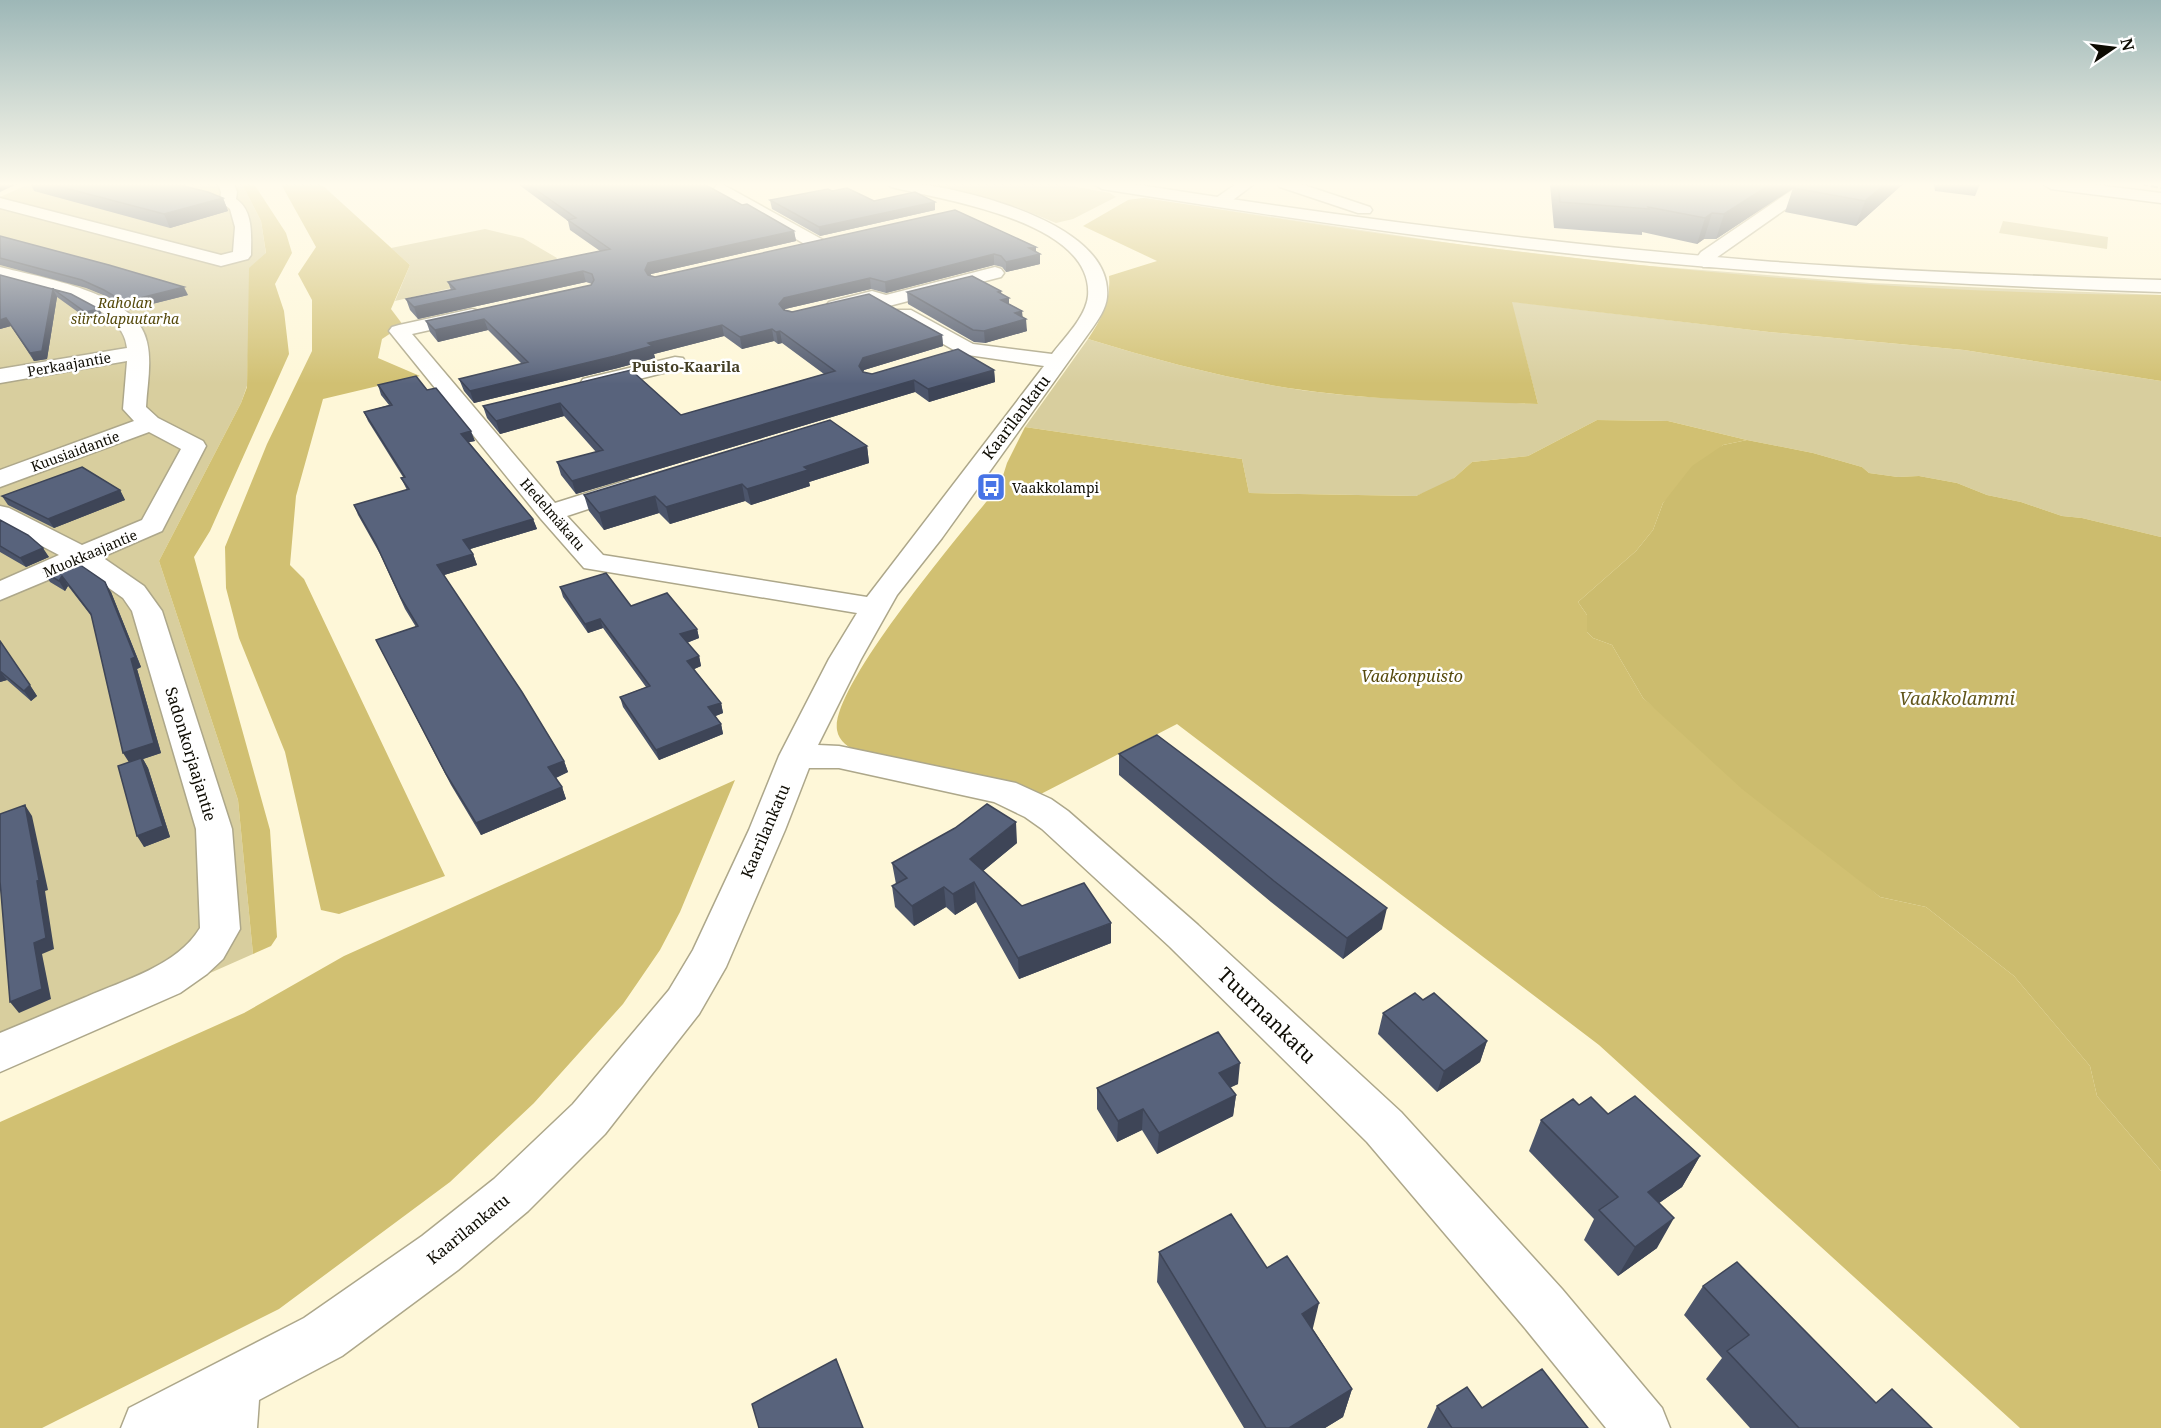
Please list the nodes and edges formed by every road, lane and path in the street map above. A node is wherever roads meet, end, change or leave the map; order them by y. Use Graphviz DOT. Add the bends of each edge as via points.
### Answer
graph roads {
  1 [pos="182,251"];
  2 [pos="242,251"];
  3 [pos="1078,251"];
  4 [pos="1594,251"];
  5 [pos="1715,251"];
  6 [pos="1708,263"];
  7 [pos="0,273"];
  8 [pos="995,273"];
  9 [pos="2161,286"];
  10 [pos="885,301"];
  11 [pos="819,310"];
  12 [pos="485,312"];
  13 [pos="966,349"];
  14 [pos="137,353"];
  15 [pos="939,357"];
  16 [pos="1057,361"];
  17 [pos="675,363"];
  18 [pos="0,376"];
  19 [pos="573,388"];
  20 [pos="150,423"];
  21 [pos="0,479"];
  22 [pos="652,481"];
  23 [pos="550,513"];
  24 [pos="0,514"];
  25 [pos="82,556"];
  26 [pos="0,591"];
  27 [pos="876,607"];
  28 [pos="796,756"];
  29 [pos="0,1053"];
  30 [pos="231,1406"];
  31 [pos="149,1428"];
  32 [pos="1642,1428"];
  1 -- 2 [label="street" via="221,261 242,255"];
  3 -- 16 [label="street, Kaarilankatu" via="1098,278 1098,296 1093,312"];
  4 -- 6 [label="street"];
  5 -- 6 [label="street" via="1707,256"];
  6 -- 9 [label="street" via="1902,277"];
  7 -- 14 [label="street, Muokkaajantie" via="95,300 115,310 136,336"];
  8 -- 10 [label="street"];
  10 -- 11 [label="street" via="872,297"];
  10 -- 13 [label="street"];
  12 -- 23 [label="street, Hedelmäkatu" via="399,331 480,411"];
  13 -- 15 [label="street"];
  13 -- 16 [label="street"];
  14 -- 18 [label="street, Perkaajantie"];
  14 -- 20 [label="street, Muokkaajantie" via="134,409"];
  16 -- 27 [label="street, Kaarilankatu"];
  17 -- 19 [label="street"];
  20 -- 21 [label="street, Kuusiaidantie"];
  20 -- 25 [label="street, Muokkaajantie" via="194,446 159,515 153,525"];
  22 -- 23 [label="street"];
  23 -- 27 [label="street, Hedelmäkatu" via="594,562"];
  24 -- 25 [label="street, Sadonkorjaajantie"];
  25 -- 26 [label="street, Muokkaajantie"];
  25 -- 29 [label="street, Sadonkorjaajantie" via="134,592 147,611 214,829 220,929 209,948 165,981"];
  27 -- 28 [label="street, Kaarilankatu"];
  28 -- 30 [label="street, Kaarilankatu" via="711,956 684,1002 589,1119 511,1195 440,1253"];
  28 -- 32 [label="street, Tuurnankatu" via="839,757 1003,792 1055,820 1184,936 1384,1127"];
  30 -- 31 [label="street, Kaarilankatu"];
}
